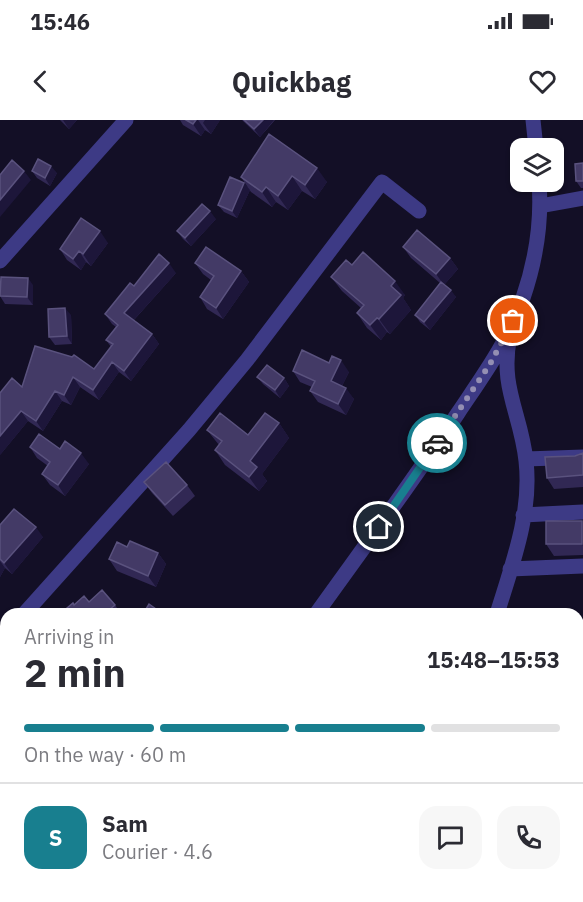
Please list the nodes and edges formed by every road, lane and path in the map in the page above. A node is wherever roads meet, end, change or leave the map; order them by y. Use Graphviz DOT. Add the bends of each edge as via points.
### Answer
graph roads {
  1 [pos="126,120"];
  2 [pos="533,120"];
  3 [pos="535,138"];
  4 [pos="539,192"];
  5 [pos="583,198"];
  6 [pos="540,206"];
  7 [pos="419,211"];
  8 [pos="0,261"];
  9 [pos="513,321"];
  10 [pos="476,385"];
  11 [pos="508,390"];
  12 [pos="583,457"];
  13 [pos="526,459"];
  14 [pos="583,512"];
  15 [pos="524,515"];
  16 [pos="583,566"];
  17 [pos="510,569"];
  18 [pos="29,608"];
  19 [pos="320,608"];
  20 [pos="498,608"];
  1 -- 8 [label="street"];
  2 -- 3 [label="street"];
  4 -- 6 [label="street"];
  5 -- 6 [label="street"];
  6 -- 9 [label="street" via="529,280"];
  7 -- 18 [label="street" via="382,182 218,395"];
  9 -- 10 [label="street"];
  9 -- 11 [label="street" via="506,351"];
  10 -- 11 [label="street" via="494,384"];
  10 -- 19 [label="street"];
  11 -- 13 [label="street"];
  12 -- 13 [label="street"];
  13 -- 15 [label="street"];
  14 -- 15 [label="street"];
  15 -- 17 [label="street"];
  16 -- 17 [label="street"];
  17 -- 20 [label="street"];
}
